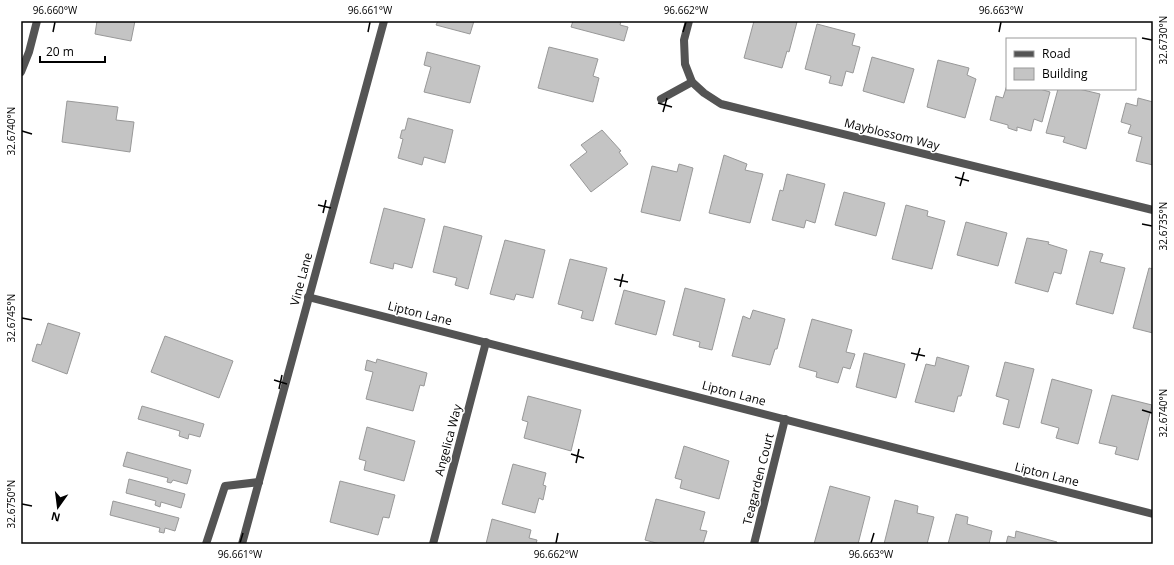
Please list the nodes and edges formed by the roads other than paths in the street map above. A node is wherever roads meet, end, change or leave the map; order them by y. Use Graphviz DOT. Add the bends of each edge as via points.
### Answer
graph roads {
  1 [pos="37,21"];
  2 [pos="384,21"];
  3 [pos="689,21"];
  4 [pos="21,72"];
  5 [pos="692,82"];
  6 [pos="661,99"];
  7 [pos="1153,210"];
  8 [pos="308,297"];
  9 [pos="486,342"];
  10 [pos="785,420"];
  11 [pos="259,482"];
  12 [pos="1153,514"];
  13 [pos="206,544"];
  14 [pos="242,544"];
  15 [pos="433,544"];
  16 [pos="754,544"];
  1 -- 4 [label="street"];
  2 -- 8 [label="street, Vine Lane"];
  3 -- 5 [label="street, Mayblossom Way" via="684,40 685,64"];
  5 -- 6 [label="street"];
  5 -- 7 [label="street, Mayblossom Way" via="721,104"];
  8 -- 9 [label="street, Lipton Lane"];
  8 -- 11 [label="street, Vine Lane"];
  9 -- 10 [label="street, Lipton Lane"];
  9 -- 15 [label="street, Angelica Way"];
  10 -- 12 [label="street, Lipton Lane"];
  10 -- 16 [label="street, Teagarden Court"];
  11 -- 13 [label="street" via="226,486"];
  11 -- 14 [label="street, Vine Lane"];
}
